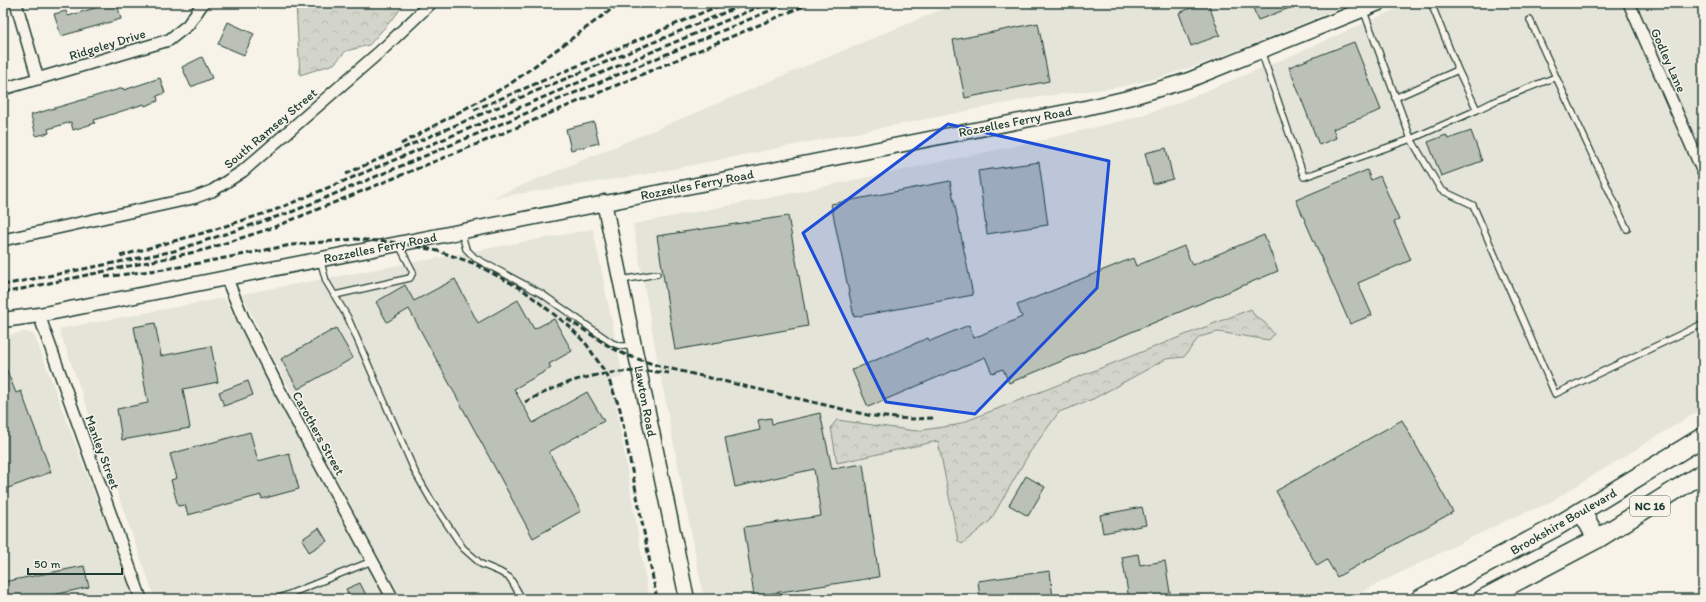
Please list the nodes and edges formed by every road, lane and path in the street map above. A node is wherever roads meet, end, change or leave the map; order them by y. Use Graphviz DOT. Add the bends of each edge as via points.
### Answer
graph roads {
  1 [pos="16,3"];
  2 [pos="203,3"];
  3 [pos="431,3"];
  4 [pos="1431,3"];
  5 [pos="1628,3"];
  6 [pos="1372,5"];
  7 [pos="1530,20"];
  8 [pos="1261,50"];
  9 [pos="1458,70"];
  10 [pos="1556,77"];
  11 [pos="38,79"];
  12 [pos="3,89"];
  13 [pos="1395,98"];
  14 [pos="1476,110"];
  15 [pos="1411,139"];
  16 [pos="1703,172"];
  17 [pos="604,202"];
  18 [pos="1627,229"];
  19 [pos="461,231"];
  20 [pos="3,240"];
  21 [pos="398,243"];
  22 [pos="320,259"];
  23 [pos="657,274"];
  24 [pos="226,277"];
  25 [pos="621,280"];
  26 [pos="335,295"];
  27 [pos="39,315"];
  28 [pos="3,320"];
  29 [pos="1698,326"];
  30 [pos="635,346"];
  31 [pos="1703,437"];
  32 [pos="1703,473"];
  33 [pos="1582,512"];
  34 [pos="1596,539"];
  35 [pos="372,561"];
  36 [pos="141,599"];
  37 [pos="277,599"];
  38 [pos="393,599"];
  39 [pos="522,599"];
  40 [pos="687,599"];
  41 [pos="1420,599"];
  42 [pos="1483,599"];
  1 -- 11 [label="street"];
  2 -- 11 [label="street, Ridgeley Drive" via="188,25 169,40"];
  3 -- 20 [label="street, South Ramsey Street" via="270,149 243,172 212,191 193,198"];
  4 -- 9 [label="lane"];
  5 -- 16 [label="street, Godley Lane"];
  6 -- 8 [label="street, Rozzelles Ferry Road"];
  6 -- 13 [label="lane"];
  7 -- 10 [label="lane"];
  8 -- 15 [label="lane" via="1304,177"];
  8 -- 17 [label="street, Rozzelles Ferry Road" via="1189,80 1081,109"];
  9 -- 13 [label="lane"];
  9 -- 14 [label="lane"];
  10 -- 14 [label="lane"];
  10 -- 18 [label="lane"];
  11 -- 12 [label="street, Ridgeley Drive"];
  13 -- 15 [label="lane"];
  14 -- 15 [label="lane"];
  15 -- 29 [label="lane" via="1441,190 1473,205 1555,394"];
  17 -- 19 [label="street, Rozzelles Ferry Road"];
  17 -- 25 [label="street, Lawton Road"];
  19 -- 21 [label="street, Rozzelles Ferry Road"];
  19 -- 30 [label="lane" via="466,249 475,258 542,294 612,342 621,346"];
  21 -- 22 [label="street, Rozzelles Ferry Road"];
  21 -- 26 [label="lane" via="413,272 410,278"];
  22 -- 24 [label="street, Rozzelles Ferry Road"];
  22 -- 26 [label="lane" via="326,281"];
  23 -- 25 [label="lane"];
  24 -- 27 [label="street, Rozzelles Ferry Road"];
  24 -- 35 [label="street, Carothers Street" via="243,318 278,387"];
  25 -- 30 [label="street, Lawton Road"];
  26 -- 39 [label="lane" via="348,318 415,472 431,500 463,548 481,564 510,578"];
  27 -- 28 [label="street, Rozzelles Ferry Road"];
  27 -- 36 [label="street, Manley Street"];
  30 -- 40 [label="street, Lawton Road"];
  31 -- 33 [label="highway, Brookshire Boulevard / NC 16"];
  32 -- 34 [label="highway, NC 16"];
  33 -- 34 [label="highway"];
  33 -- 41 [label="highway, Brookshire Boulevard / NC 16"];
  34 -- 42 [label="highway, NC 16"];
  35 -- 37 [label="lane"];
  35 -- 38 [label="street, Carothers Street"];
}
